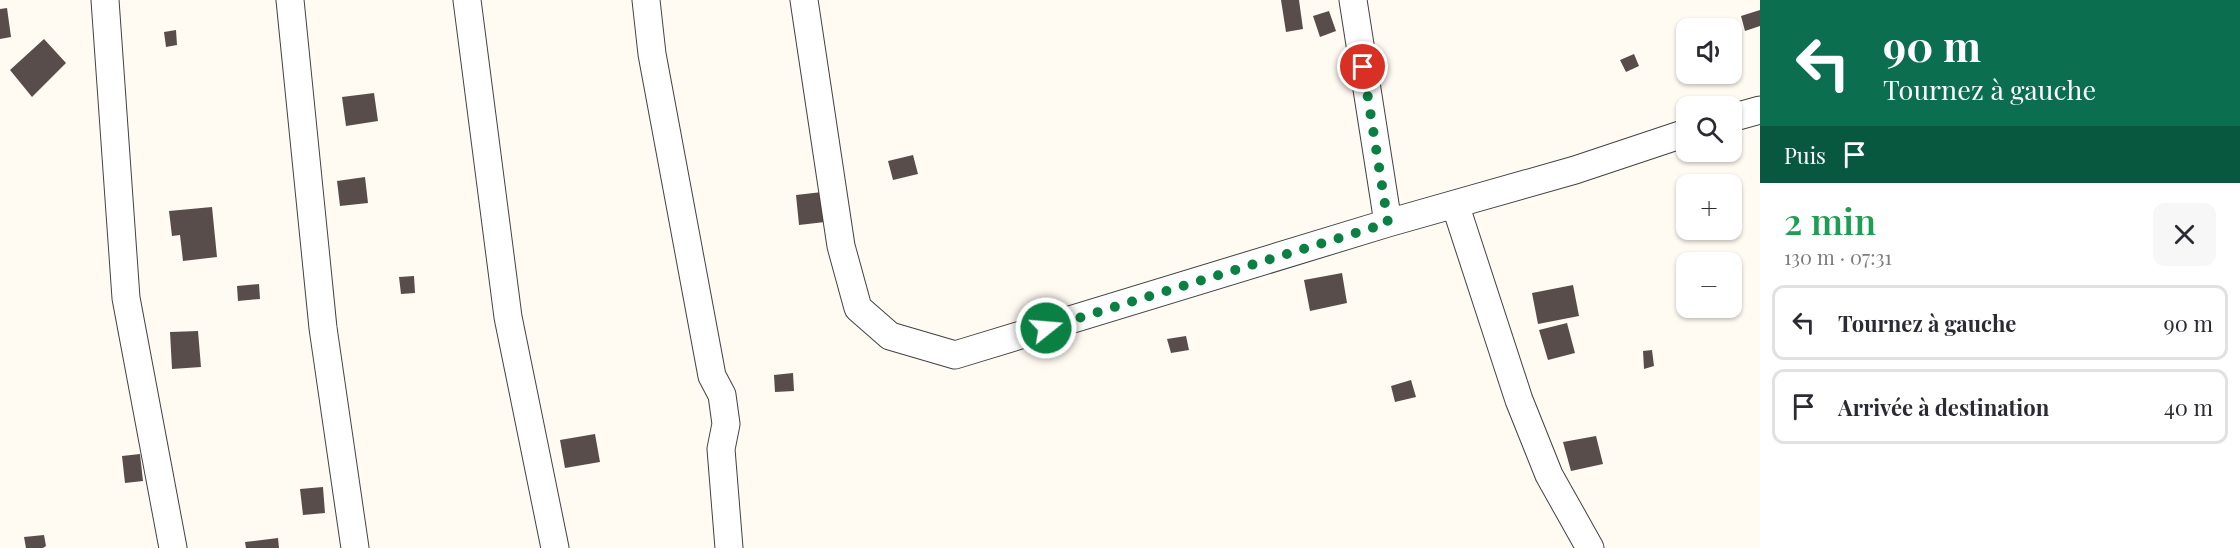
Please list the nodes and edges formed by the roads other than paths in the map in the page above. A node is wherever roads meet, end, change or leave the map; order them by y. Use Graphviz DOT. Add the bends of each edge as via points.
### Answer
graph roads {
  1 [pos="105,0"];
  2 [pos="290,0"];
  3 [pos="467,0"];
  4 [pos="646,0"];
  5 [pos="804,0"];
  6 [pos="1353,0"];
  7 [pos="1760,110"];
  8 [pos="1742,115"];
  9 [pos="1676,136"];
  10 [pos="1455,204"];
  11 [pos="1388,223"];
  12 [pos="173,548"];
  13 [pos="355,548"];
  14 [pos="555,548"];
  15 [pos="729,548"];
  16 [pos="1590,548"];
  1 -- 12 [label="street" via="126,298"];
  2 -- 13 [label="street" via="323,328"];
  3 -- 14 [label="street" via="508,317"];
  4 -- 15 [label="street" via="652,54 712,376 722,395 726,424 721,449"];
  5 -- 11 [label="street" via="842,246 858,308 890,336 955,355"];
  6 -- 11 [label="street"];
  7 -- 8 [label="street"];
  9 -- 10 [label="street"];
  10 -- 11 [label="street"];
  10 -- 16 [label="street" via="1519,400 1550,475"];
}
